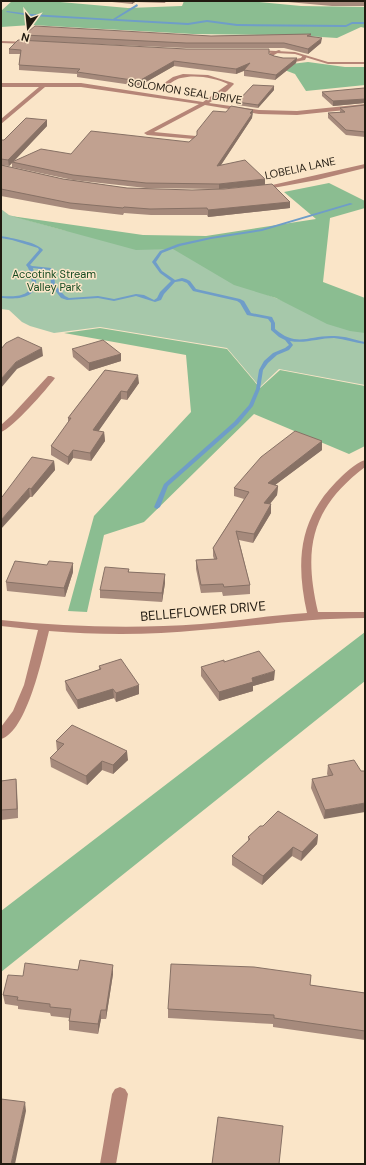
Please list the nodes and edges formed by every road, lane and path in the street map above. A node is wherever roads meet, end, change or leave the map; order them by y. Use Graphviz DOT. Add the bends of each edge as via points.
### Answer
graph roads {
  1 [pos="1,42"];
  2 [pos="39,43"];
  3 [pos="279,51"];
  4 [pos="254,52"];
  5 [pos="306,56"];
  6 [pos="365,63"];
  7 [pos="45,84"];
  8 [pos="1,85"];
  9 [pos="163,86"];
  10 [pos="203,104"];
  11 [pos="365,106"];
  12 [pos="1,122"];
  13 [pos="194,137"];
  14 [pos="365,166"];
  15 [pos="253,189"];
  16 [pos="50,378"];
  17 [pos="1,429"];
  18 [pos="365,462"];
  19 [pos="313,615"];
  20 [pos="365,615"];
  21 [pos="1,623"];
  22 [pos="44,629"];
  23 [pos="1,735"];
  24 [pos="120,1094"];
  25 [pos="108,1164"];
  1 -- 2 [label="street"];
  3 -- 4 [label="street"];
  3 -- 5 [label="street"];
  3 -- 5 [label="street" via="272,54 272,58 293,61 304,59"];
  5 -- 6 [label="street" via="328,63"];
  7 -- 8 [label="street, SOLOMON SEAL DRIVE"];
  7 -- 10 [label="street, SOLOMON SEAL DRIVE" via="105,88"];
  7 -- 12 [label="street"];
  9 -- 10 [label="street" via="182,76 215,79 231,84"];
  10 -- 11 [label="street, SOLOMON SEAL DRIVE" via="282,113"];
  10 -- 13 [label="street" via="147,133"];
  14 -- 15 [label="street, LOBELIA LANE" via="292,184"];
  16 -- 17 [label="street"];
  18 -- 19 [label="street" via="341,482 325,500 314,518 307,538 305,583"];
  19 -- 20 [label="street, BELLEFLOWER DRIVE"];
  19 -- 22 [label="street, BELLEFLOWER DRIVE" via="150,630"];
  21 -- 22 [label="street, BELLEFLOWER DRIVE"];
  22 -- 23 [label="street" via="32,679 23,703 13,722"];
  24 -- 25 [label="street"];
}
